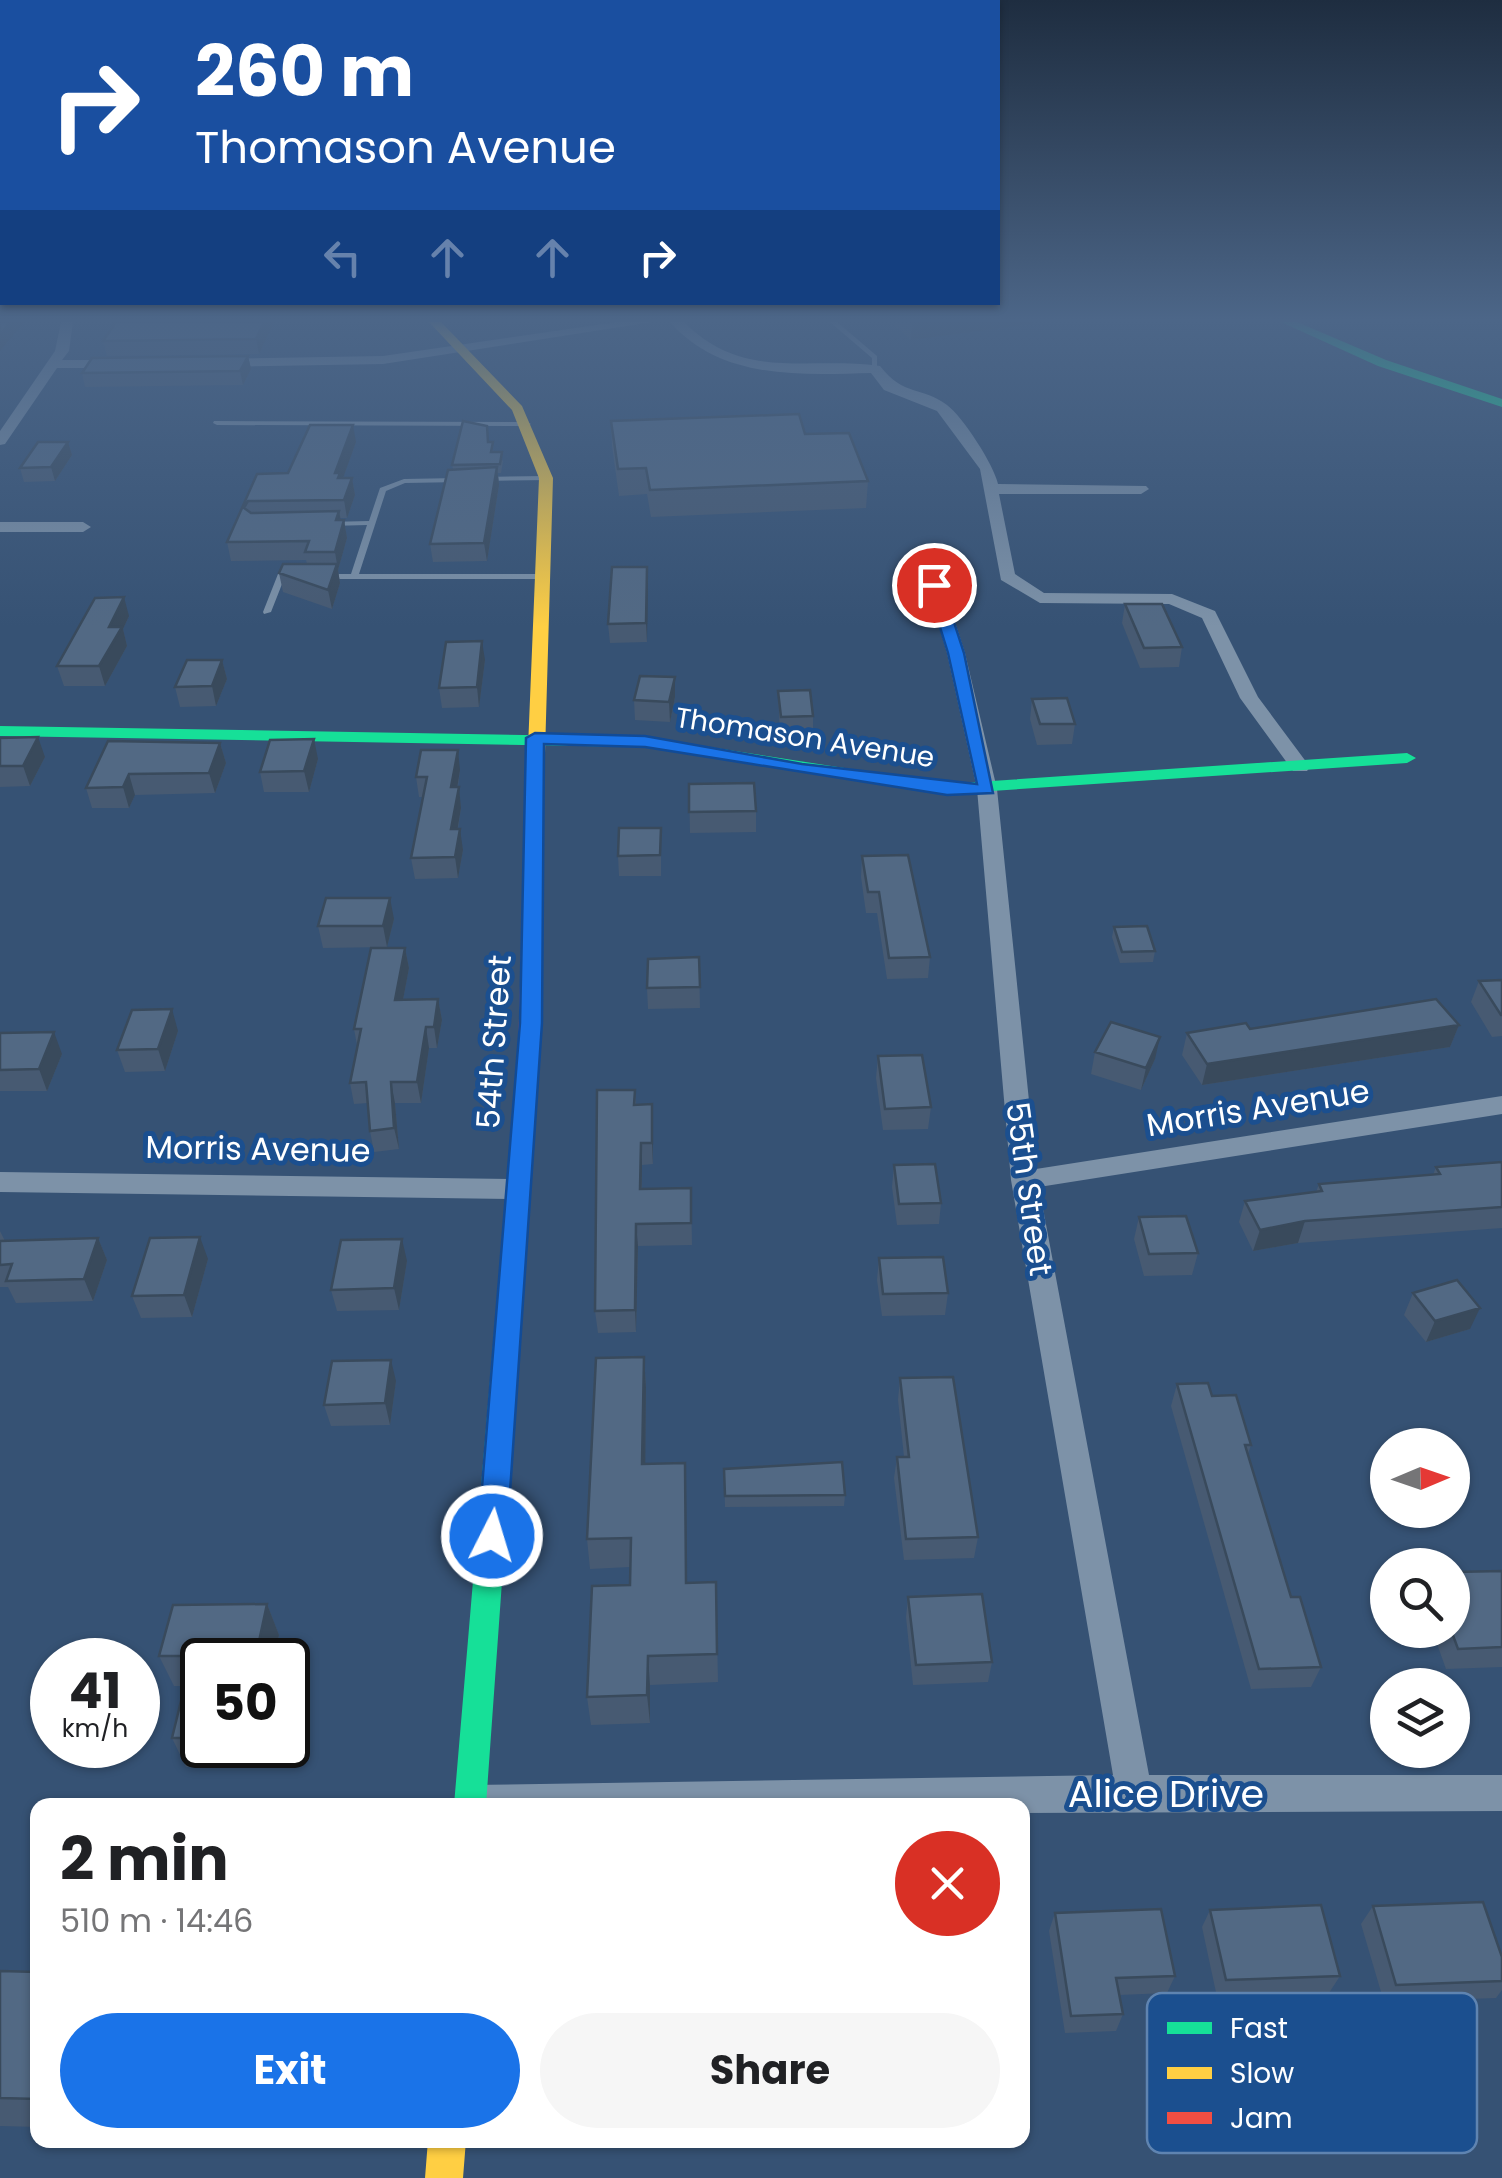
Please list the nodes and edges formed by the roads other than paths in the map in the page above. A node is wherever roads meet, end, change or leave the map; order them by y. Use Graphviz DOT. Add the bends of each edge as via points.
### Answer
graph roads {
  1 [pos="417,424"];
  2 [pos="530,424"];
  3 [pos="954,424"];
  4 [pos="546,478"];
  5 [pos="991,489"];
  6 [pos="1141,489"];
  7 [pos="372,523"];
  8 [pos="314,524"];
  9 [pos="0,527"];
  10 [pos="83,527"];
  11 [pos="299,576"];
  12 [pos="317,576"];
  13 [pos="543,576"];
  14 [pos="354,577"];
  15 [pos="934,585"];
  16 [pos="267,612"];
  17 [pos="0,731"];
  18 [pos="535,738"];
  19 [pos="1408,758"];
  20 [pos="1300,767"];
  21 [pos="987,789"];
  22 [pos="1502,1105"];
  23 [pos="1024,1180"];
  24 [pos="0,1182"];
  25 [pos="516,1189"];
  26 [pos="1134,1793"];
  27 [pos="1502,1793"];
  28 [pos="470,1798"];
  29 [pos="832,1798"];
  30 [pos="446,2148"];
  31 [pos="444,2178"];
  1 -- 2 [label="lane"];
  2 -- 4 [label="main road, 54th Street"];
  3 -- 5 [label="street" via="987,469"];
  4 -- 7 [label="lane" via="404,481 383,490"];
  4 -- 13 [label="main road, 54th Street"];
  5 -- 6 [label="street"];
  5 -- 20 [label="street" via="1008,576 1040,598 1172,600 1209,615 1249,698"];
  7 -- 8 [label="lane"];
  7 -- 14 [label="lane"];
  9 -- 10 [label="street"];
  11 -- 16 [label="lane" via="281,576"];
  12 -- 14 [label="lane"];
  13 -- 14 [label="lane"];
  13 -- 18 [label="main road, 54th Street"];
  15 -- 21 [label="street, 55th Street"];
  17 -- 18 [label="main road, Thomason Avenue"];
  18 -- 21 [label="main road, Thomason Avenue" via="645,742 947,789"];
  18 -- 25 [label="main road, 54th Street" via="531,1023"];
  19 -- 20 [label="main road, Thomason Avenue"];
  20 -- 21 [label="main road, Thomason Avenue"];
  21 -- 23 [label="street, 55th Street"];
  22 -- 23 [label="street, Morris Avenue"];
  23 -- 26 [label="street, 55th Street"];
  24 -- 25 [label="street, Morris Avenue"];
  25 -- 28 [label="main road, 54th Street"];
  26 -- 27 [label="street, Alice Drive"];
  26 -- 29 [label="street, Alice Drive"];
  30 -- 31 [label="main road"];
}
